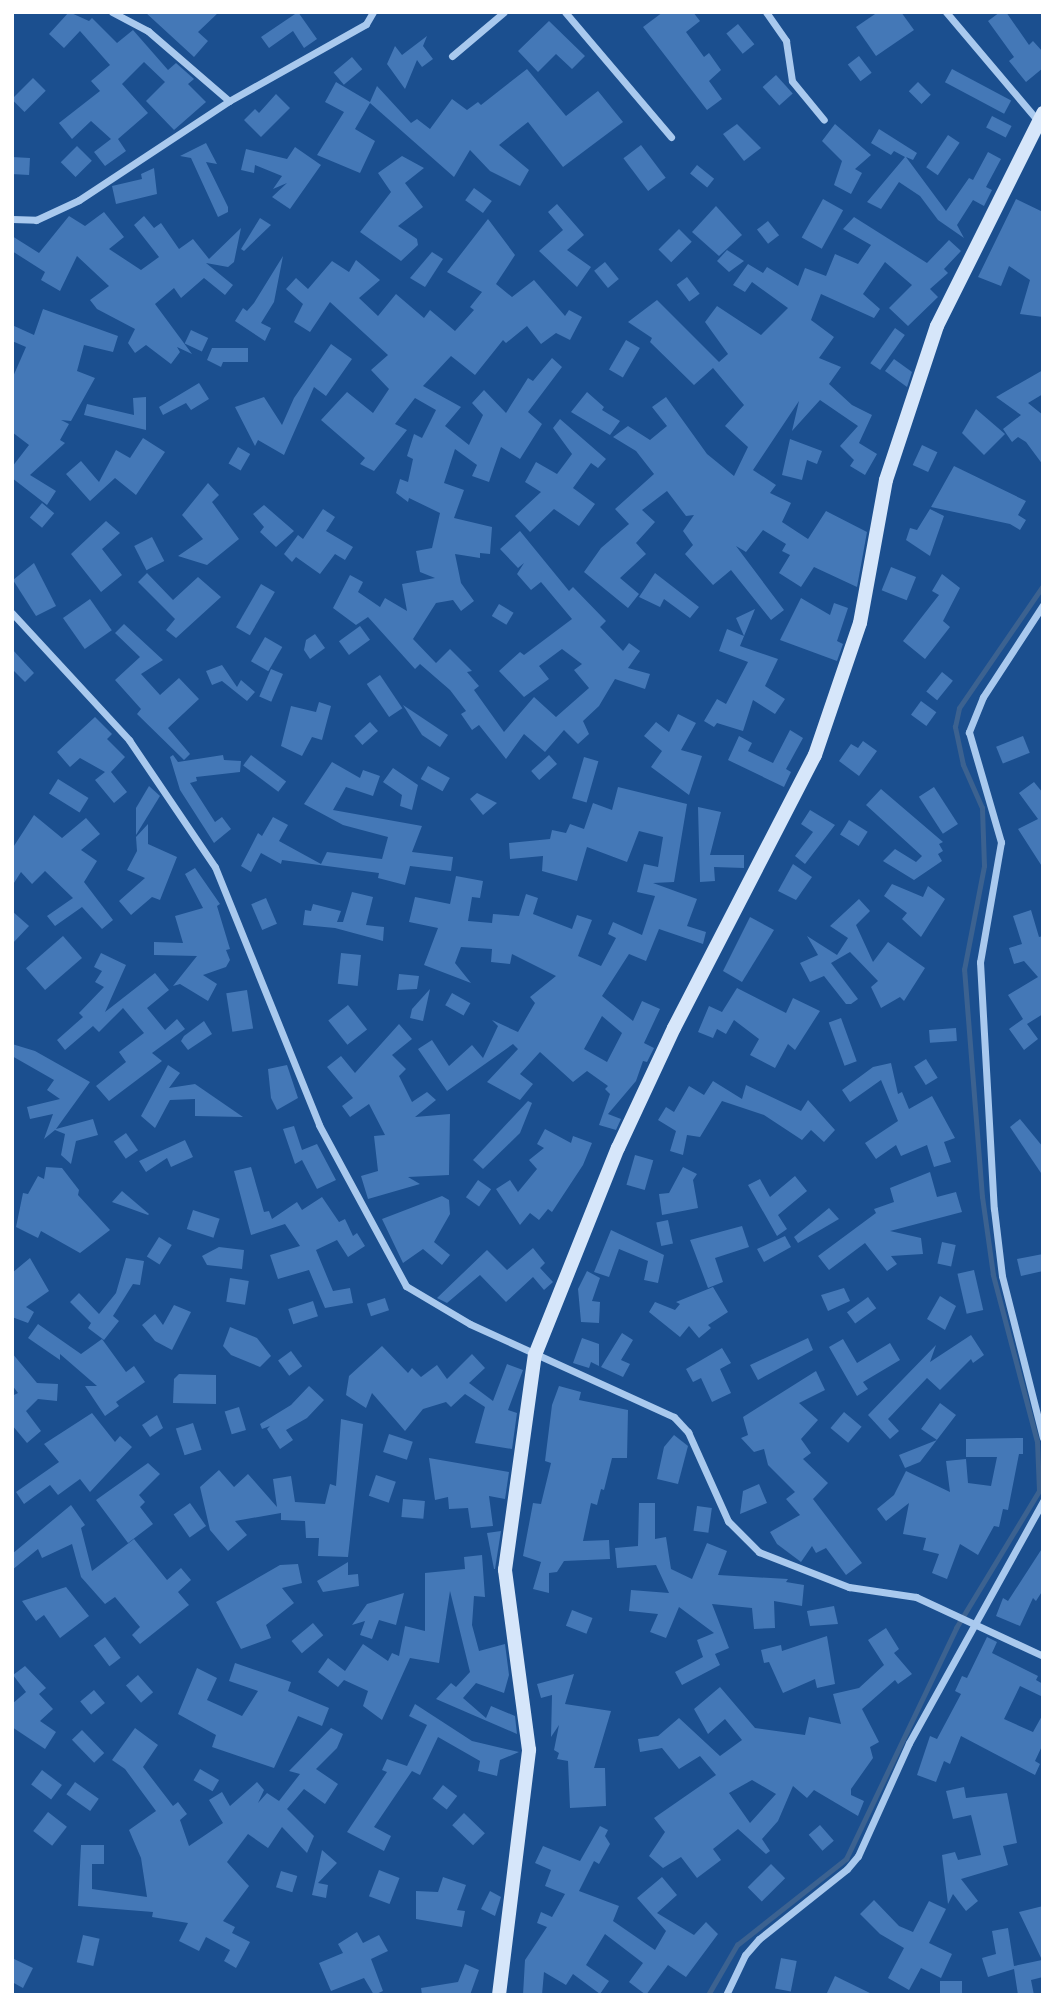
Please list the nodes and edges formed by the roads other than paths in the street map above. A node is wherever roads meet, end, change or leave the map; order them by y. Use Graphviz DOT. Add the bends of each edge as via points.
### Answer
graph roads {
  1 [pos="112,12"];
  2 [pos="373,12"];
  3 [pos="504,12"];
  4 [pos="565,12"];
  5 [pos="766,12"];
  6 [pos="946,12"];
  7 [pos="452,56"];
  8 [pos="229,101"];
  9 [pos="1041,117"];
  10 [pos="824,120"];
  11 [pos="671,136"];
  12 [pos="12,219"];
  13 [pos="1043,605"];
  14 [pos="12,613"];
  15 [pos="535,1354"];
  16 [pos="1043,1438"];
  17 [pos="1043,1501"];
  18 [pos="971,1624"];
  19 [pos="1043,1656"];
  20 [pos="499,1995"];
  21 [pos="726,1995"];
  1 -- 8 [label="street" via="148,31"];
  2 -- 8 [label="street" via="366,24"];
  3 -- 7 [label="street"];
  4 -- 11 [label="street"];
  5 -- 10 [label="street" via="786,41 792,81"];
  6 -- 9 [label="street"];
  8 -- 12 [label="street" via="71,205 36,220"];
  9 -- 15 [label="street" via="937,326 886,481 860,623 815,755 623,1136"];
  13 -- 16 [label="street" via="977,708 970,732 1000,842 980,962 994,1209 1002,1276"];
  14 -- 15 [label="street" via="128,740 215,867 319,1125 398,1276 416,1294"];
  15 -- 18 [label="street" via="682,1423 728,1521 759,1552 849,1587 916,1597"];
  15 -- 20 [label="street" via="505,1570 529,1750"];
  17 -- 18 [label="street"];
  18 -- 19 [label="street"];
  18 -- 21 [label="street" via="909,1743 858,1856 760,1939 745,1955"];
}
